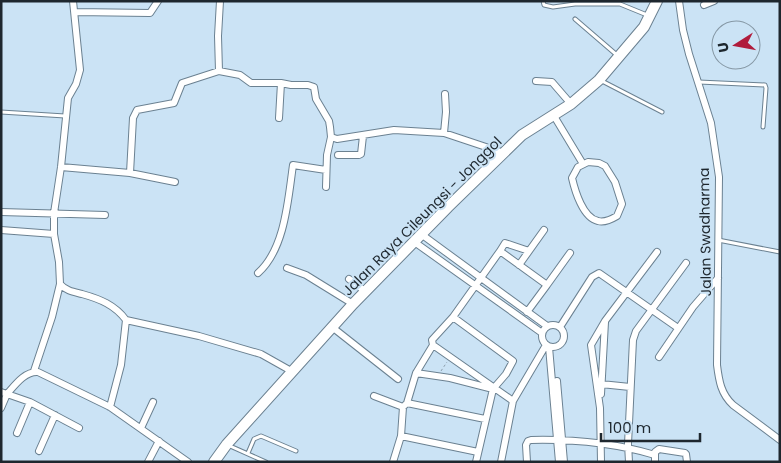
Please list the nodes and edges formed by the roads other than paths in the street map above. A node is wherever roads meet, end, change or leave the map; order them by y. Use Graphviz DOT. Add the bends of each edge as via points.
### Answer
graph roads {
  1 [pos="73,1"];
  2 [pos="158,1"];
  3 [pos="220,1"];
  4 [pos="542,1"];
  5 [pos="657,1"];
  6 [pos="680,1"];
  7 [pos="714,1"];
  8 [pos="704,6"];
  9 [pos="75,12"];
  10 [pos="650,16"];
  11 [pos="575,19"];
  12 [pos="619,58"];
  13 [pos="219,71"];
  14 [pos="600,80"];
  15 [pos="536,81"];
  16 [pos="699,82"];
  17 [pos="281,83"];
  18 [pos="445,94"];
  19 [pos="571,104"];
  20 [pos="1,112"];
  21 [pos="662,112"];
  22 [pos="65,116"];
  23 [pos="554,116"];
  24 [pos="279,118"];
  25 [pos="764,127"];
  26 [pos="444,133"];
  27 [pos="363,136"];
  28 [pos="331,137"];
  29 [pos="504,153"];
  30 [pos="338,155"];
  31 [pos="583,164"];
  32 [pos="61,167"];
  33 [pos="326,170"];
  34 [pos="130,173"];
  35 [pos="175,182"];
  36 [pos="326,187"];
  37 [pos="1,212"];
  38 [pos="54,213"];
  39 [pos="104,215"];
  40 [pos="1,230"];
  41 [pos="544,230"];
  42 [pos="54,234"];
  43 [pos="421,234"];
  44 [pos="717,240"];
  45 [pos="413,241"];
  46 [pos="500,251"];
  47 [pos="529,251"];
  48 [pos="657,252"];
  49 [pos="780,252"];
  50 [pos="570,253"];
  51 [pos="686,263"];
  52 [pos="519,265"];
  53 [pos="287,268"];
  54 [pos="258,273"];
  55 [pos="481,277"];
  56 [pos="718,278"];
  57 [pos="349,279"];
  58 [pos="60,284"];
  59 [pos="476,284"];
  60 [pos="547,285"];
  61 [pos="366,292"];
  62 [pos="628,292"];
  63 [pos="353,304"];
  64 [pos="652,309"];
  65 [pos="528,312"];
  66 [pos="453,317"];
  67 [pos="126,320"];
  68 [pos="605,321"];
  69 [pos="547,326"];
  70 [pos="332,327"];
  71 [pos="560,327"];
  72 [pos="678,328"];
  73 [pos="542,333"];
  74 [pos="432,344"];
  75 [pos="550,346"];
  76 [pos="659,356"];
  77 [pos="593,358"];
  78 [pos="602,361"];
  79 [pos="34,371"];
  80 [pos="293,372"];
  81 [pos="416,373"];
  82 [pos="398,379"];
  83 [pos="601,384"];
  84 [pos="630,388"];
  85 [pos="494,389"];
  86 [pos="4,393"];
  87 [pos="374,396"];
  88 [pos="513,401"];
  89 [pos="30,402"];
  90 [pos="153,402"];
  91 [pos="405,405"];
  92 [pos="110,406"];
  93 [pos="1,408"];
  94 [pos="600,408"];
  95 [pos="55,415"];
  96 [pos="484,419"];
  97 [pos="79,428"];
  98 [pos="141,428"];
  99 [pos="17,433"];
  100 [pos="401,436"];
  101 [pos="160,440"];
  102 [pos="560,440"];
  103 [pos="780,440"];
  104 [pos="600,443"];
  105 [pos="227,444"];
  106 [pos="628,448"];
  107 [pos="39,451"];
  108 [pos="296,451"];
  109 [pos="478,452"];
  110 [pos="248,454"];
  111 [pos="655,458"];
  112 [pos="148,462"];
  113 [pos="188,462"];
  114 [pos="214,462"];
  115 [pos="266,462"];
  116 [pos="393,462"];
  117 [pos="476,462"];
  118 [pos="501,462"];
  119 [pos="527,462"];
  120 [pos="559,462"];
  121 [pos="564,462"];
  122 [pos="601,462"];
  123 [pos="629,462"];
  124 [pos="687,462"];
  1 -- 9 [label="street"];
  2 -- 9 [label="street" via="150,13"];
  3 -- 13 [label="street"];
  4 -- 10 [label="lane" via="553,7 620,4"];
  5 -- 10 [label="main road, Jalan Raya Cileungsi - Jonggol"];
  6 -- 16 [label="street, Jalan Swadharma" via="683,30"];
  7 -- 8 [label="street"];
  9 -- 22 [label="street" via="80,70 68,98"];
  10 -- 12 [label="main road, Jalan Raya Cileungsi - Jonggol"];
  11 -- 12 [label="lane"];
  12 -- 14 [label="main road, Jalan Raya Cileungsi - Jonggol"];
  13 -- 17 [label="street" via="240,75 251,83"];
  13 -- 34 [label="street" via="182,83 174,103 137,110 133,118"];
  14 -- 19 [label="main road, Jalan Raya Cileungsi - Jonggol"];
  14 -- 21 [label="lane"];
  15 -- 19 [label="street" via="552,82"];
  16 -- 25 [label="lane" via="765,85"];
  16 -- 44 [label="street, Jalan Swadharma" via="711,123 719,177"];
  17 -- 24 [label="street"];
  17 -- 28 [label="street" via="314,87 316,99 330,124"];
  18 -- 26 [label="street"];
  19 -- 23 [label="main road, Jalan Raya Cileungsi - Jonggol"];
  20 -- 22 [label="lane"];
  22 -- 32 [label="street"];
  23 -- 29 [label="main road, Jalan Raya Cileungsi - Jonggol" via="522,136"];
  23 -- 31 [label="street"];
  26 -- 27 [label="street" via="400,130"];
  26 -- 29 [label="street"];
  27 -- 28 [label="street"];
  27 -- 30 [label="street" via="360,154"];
  28 -- 33 [label="street"];
  29 -- 43 [label="main road, Jalan Raya Cileungsi - Jonggol"];
  31 -- 31 [label="street" via="572,178 585,210 599,222 617,216 622,198 611,173 599,163"];
  32 -- 34 [label="street"];
  32 -- 38 [label="street"];
  33 -- 36 [label="street"];
  33 -- 54 [label="street" via="293,165 288,204 273,256"];
  34 -- 35 [label="street"];
  37 -- 38 [label="street"];
  38 -- 39 [label="street"];
  38 -- 42 [label="street"];
  40 -- 42 [label="street"];
  41 -- 47 [label="street"];
  42 -- 58 [label="street"];
  43 -- 45 [label="main road, Jalan Raya Cileungsi - Jonggol"];
  43 -- 55 [label="street"];
  44 -- 49 [label="lane"];
  44 -- 56 [label="street, Jalan Swadharma"];
  45 -- 59 [label="street"];
  45 -- 61 [label="main road, Jalan Raya Cileungsi - Jonggol"];
  46 -- 47 [label="street" via="505,243"];
  46 -- 52 [label="street"];
  46 -- 55 [label="street"];
  47 -- 52 [label="street"];
  48 -- 62 [label="street"];
  50 -- 60 [label="street"];
  51 -- 64 [label="street"];
  52 -- 60 [label="street"];
  53 -- 63 [label="street" via="306,275"];
  55 -- 59 [label="street"];
  55 -- 65 [label="street"];
  56 -- 72 [label="street"];
  56 -- 103 [label="street, Jalan Swadharma" via="717,365 721,388 726,399"];
  57 -- 61 [label="street"];
  58 -- 67 [label="street" via="72,292 108,303"];
  58 -- 79 [label="street"];
  59 -- 66 [label="street"];
  59 -- 73 [label="street"];
  60 -- 65 [label="street"];
  61 -- 63 [label="main road, Jalan Raya Cileungsi - Jonggol"];
  62 -- 64 [label="street"];
  62 -- 68 [label="street"];
  62 -- 71 [label="street" via="596,274"];
  63 -- 70 [label="main road, Jalan Raya Cileungsi - Jonggol"];
  64 -- 72 [label="street"];
  64 -- 84 [label="street" via="633,340"];
  65 -- 69 [label="street"];
  66 -- 74 [label="street"];
  66 -- 85 [label="street" via="513,361"];
  67 -- 80 [label="street" via="261,354"];
  67 -- 92 [label="street" via="121,365"];
  68 -- 77 [label="street" via="592,345"];
  68 -- 78 [label="street"];
  69 -- 71 [label="street"];
  69 -- 73 [label="street"];
  70 -- 80 [label="main road, Jalan Raya Cileungsi - Jonggol"];
  70 -- 82 [label="street"];
  71 -- 75 [label="street" via="563,339 558,346"];
  72 -- 76 [label="street"];
  73 -- 75 [label="street" via="541,337"];
  74 -- 81 [label="street"];
  74 -- 85 [label="street"];
  75 -- 88 [label="street"];
  75 -- 102 [label="street"];
  77 -- 78 [label="street"];
  77 -- 94 [label="street"];
  78 -- 83 [label="street"];
  79 -- 86 [label="street"];
  79 -- 92 [label="street"];
  80 -- 105 [label="main road, Jalan Raya Cileungsi - Jonggol"];
  81 -- 85 [label="street"];
  81 -- 91 [label="street"];
  83 -- 84 [label="street"];
  83 -- 94 [label="street"];
  84 -- 106 [label="street"];
  85 -- 88 [label="street"];
  85 -- 96 [label="street"];
  86 -- 89 [label="street"];
  86 -- 93 [label="street"];
  87 -- 91 [label="street"];
  88 -- 118 [label="street"];
  89 -- 95 [label="street"];
  89 -- 99 [label="street"];
  90 -- 98 [label="street"];
  91 -- 96 [label="street"];
  91 -- 100 [label="street"];
  92 -- 98 [label="street"];
  94 -- 104 [label="street"];
  95 -- 97 [label="street"];
  95 -- 107 [label="street"];
  96 -- 109 [label="street"];
  98 -- 101 [label="street"];
  100 -- 109 [label="street"];
  100 -- 116 [label="street"];
  101 -- 112 [label="street"];
  101 -- 113 [label="street"];
  102 -- 104 [label="street"];
  102 -- 119 [label="street" via="528,441"];
  102 -- 120 [label="street"];
  102 -- 121 [label="street"];
  104 -- 106 [label="street"];
  104 -- 122 [label="street"];
  105 -- 110 [label="lane"];
  105 -- 114 [label="main road, Jalan Raya Cileungsi - Jonggol"];
  106 -- 111 [label="street"];
  106 -- 123 [label="street"];
  108 -- 110 [label="lane" via="261,436 254,439"];
  109 -- 117 [label="street"];
  110 -- 115 [label="lane"];
  111 -- 124 [label="street" via="658,449 685,453"];
}
